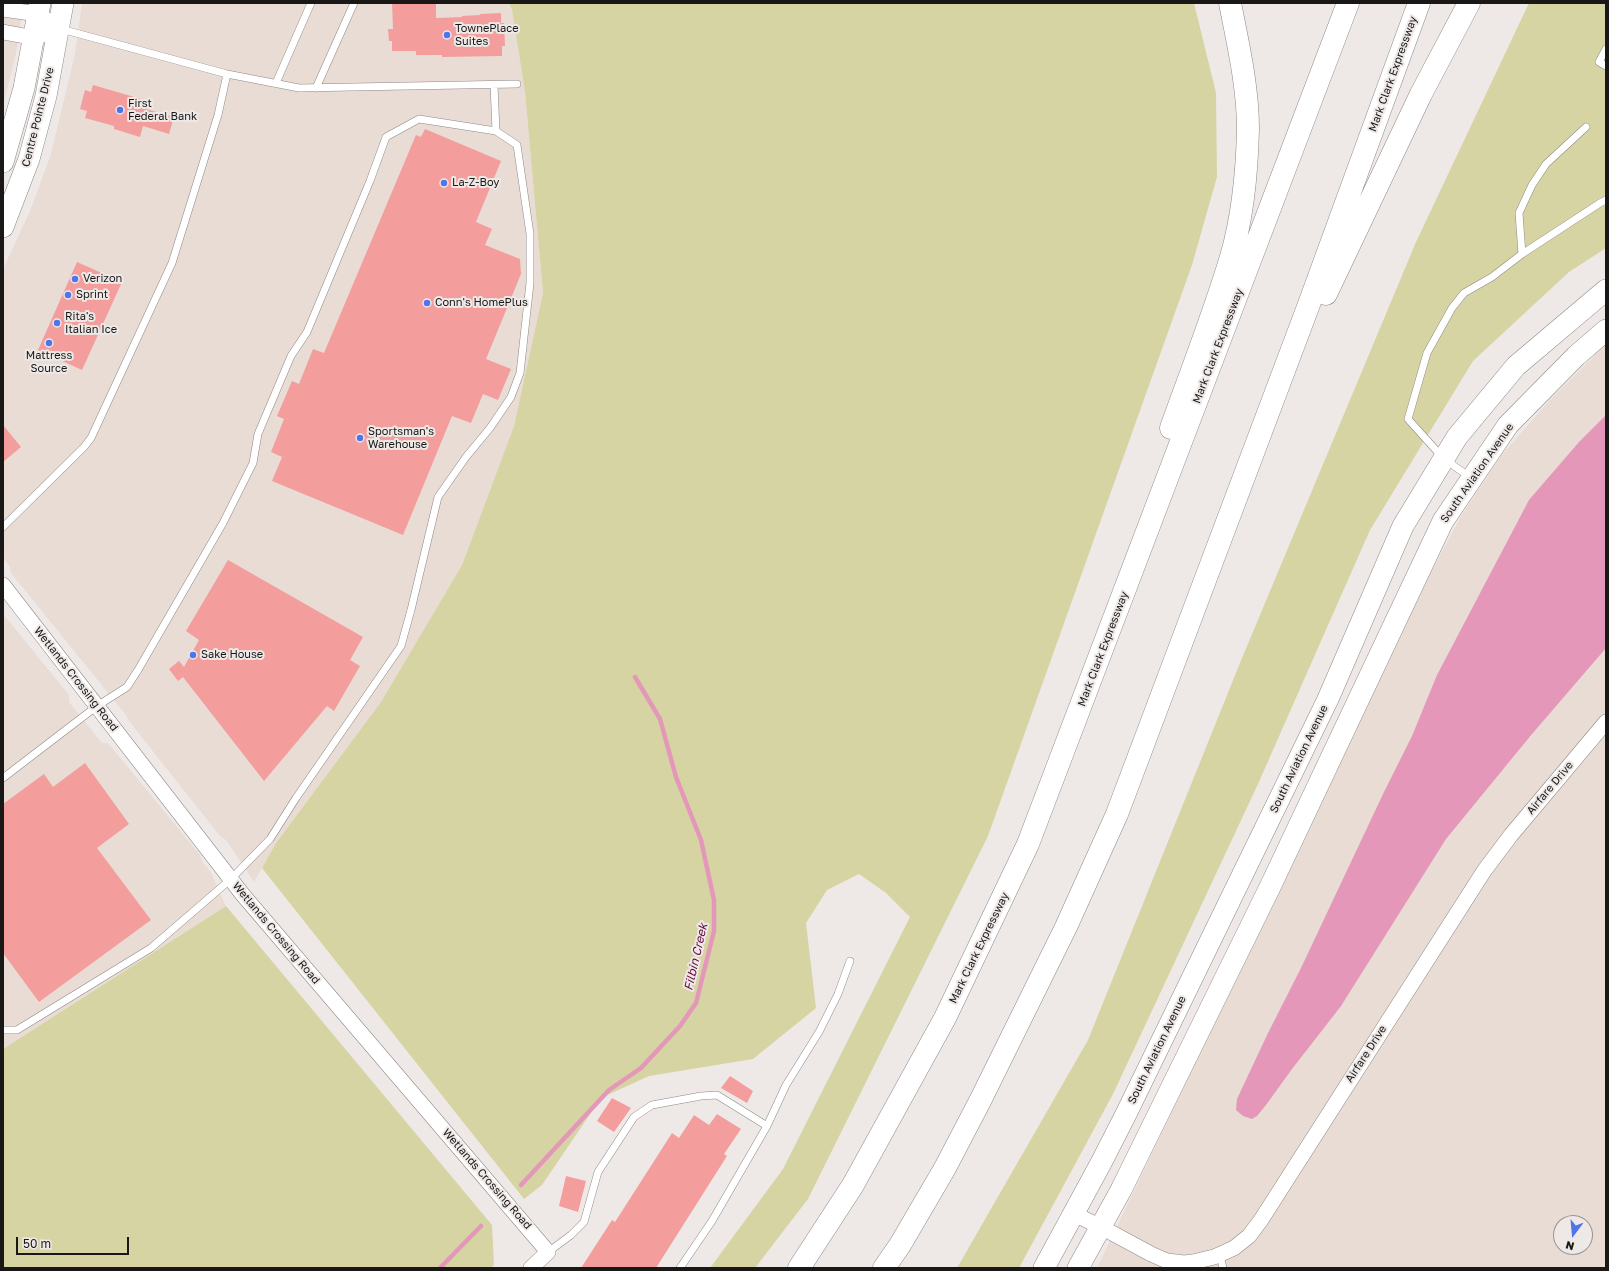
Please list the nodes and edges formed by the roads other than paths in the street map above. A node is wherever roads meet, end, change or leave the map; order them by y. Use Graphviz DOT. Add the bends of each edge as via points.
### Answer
graph roads {
  1 [pos="63,3"];
  2 [pos="311,3"];
  3 [pos="354,3"];
  4 [pos="1230,3"];
  5 [pos="1348,3"];
  6 [pos="1419,3"];
  7 [pos="1469,3"];
  8 [pos="39,8"];
  9 [pos="3,9"];
  10 [pos="58,28"];
  11 [pos="3,32"];
  12 [pos="35,38"];
  13 [pos="1606,49"];
  14 [pos="1606,66"];
  15 [pos="227,74"];
  16 [pos="276,83"];
  17 [pos="517,84"];
  18 [pos="494,85"];
  19 [pos="316,88"];
  20 [pos="1586,127"];
  21 [pos="496,131"];
  22 [pos="3,162"];
  23 [pos="1606,200"];
  24 [pos="3,227"];
  25 [pos="1522,254"];
  26 [pos="1606,290"];
  27 [pos="1606,330"];
  28 [pos="1444,459"];
  29 [pos="1472,478"];
  30 [pos="3,527"];
  31 [pos="1212,562"];
  32 [pos="3,585"];
  33 [pos="97,706"];
  34 [pos="1606,722"];
  35 [pos="3,778"];
  36 [pos="1051,784"];
  37 [pos="231,879"];
  38 [pos="850,961"];
  39 [pos="3,1030"];
  40 [pos="767,1126"];
  41 [pos="1074,1214"];
  42 [pos="1101,1227"];
  43 [pos="548,1252"];
  44 [pos="1221,1261"];
  45 [pos="532,1268"];
  46 [pos="680,1268"];
  47 [pos="799,1268"];
  48 [pos="884,1268"];
  49 [pos="1044,1268"];
  50 [pos="1078,1268"];
  1 -- 10 [label="street, Centre Pointe Drive"];
  2 -- 16 [label="lane"];
  3 -- 19 [label="lane"];
  4 -- 36 [label="highway" via="1245,91 1248,127 1242,206 1231,257"];
  5 -- 36 [label="highway, Mark Clark Expressway"];
  6 -- 31 [label="highway, Mark Clark Expressway"];
  7 -- 31 [label="highway" via="1420,94 1318,312"];
  8 -- 9 [label="street"];
  8 -- 10 [label="street"];
  8 -- 12 [label="street, Centre Pointe Drive"];
  10 -- 12 [label="street"];
  10 -- 15 [label="lane"];
  10 -- 24 [label="street, Centre Pointe Drive" via="46,96 29,159"];
  11 -- 12 [label="street"];
  12 -- 22 [label="street, Centre Pointe Drive"];
  13 -- 14 [label="lane" via="1598,62"];
  15 -- 16 [label="lane"];
  15 -- 30 [label="lane" via="218,115 172,263 92,438"];
  16 -- 19 [label="lane" via="299,88"];
  17 -- 18 [label="lane"];
  18 -- 19 [label="lane"];
  18 -- 21 [label="lane"];
  20 -- 25 [label="lane" via="1546,164 1532,185 1519,213"];
  21 -- 33 [label="lane" via="419,118 386,137 307,332 291,356 258,434 253,463 223,523 127,687"];
  21 -- 37 [label="lane" via="517,145 530,234 530,283 520,373 511,397 438,497 401,646 270,839"];
  23 -- 25 [label="lane"];
  25 -- 28 [label="lane" via="1492,277 1464,293 1452,308 1427,354 1408,419"];
  26 -- 28 [label="street, South Aviation Avenue" via="1516,366 1457,437"];
  27 -- 29 [label="street, South Aviation Avenue" via="1576,356 1508,425"];
  28 -- 29 [label="lane"];
  28 -- 41 [label="street, South Aviation Avenue" via="1403,526 1328,699 1126,1114"];
  29 -- 42 [label="street, South Aviation Avenue" via="1443,521 1270,887"];
  31 -- 48 [label="highway, Mark Clark Expressway" via="1118,814 1066,927 945,1168"];
  32 -- 33 [label="street, Wetlands Crossing Road"];
  33 -- 35 [label="lane"];
  33 -- 37 [label="street, Wetlands Crossing Road"];
  34 -- 44 [label="street, Airfare Drive" via="1484,871 1256,1228"];
  36 -- 47 [label="highway, Mark Clark Expressway" via="1028,844 945,1018 853,1185"];
  37 -- 39 [label="lane" via="151,948 17,1030"];
  37 -- 43 [label="street, Wetlands Crossing Road"];
  38 -- 40 [label="lane" via="838,994 819,1032 786,1085"];
  40 -- 43 [label="lane" via="717,1095 652,1105 634,1117 598,1172 584,1222"];
  40 -- 46 [label="lane" via="712,1221"];
  41 -- 42 [label="street, Airfare Drive"];
  41 -- 49 [label="street, South Aviation Avenue"];
  42 -- 44 [label="street, Airfare Drive" via="1168,1261"];
  42 -- 50 [label="street, South Aviation Avenue"];
  43 -- 45 [label="street"];
}
